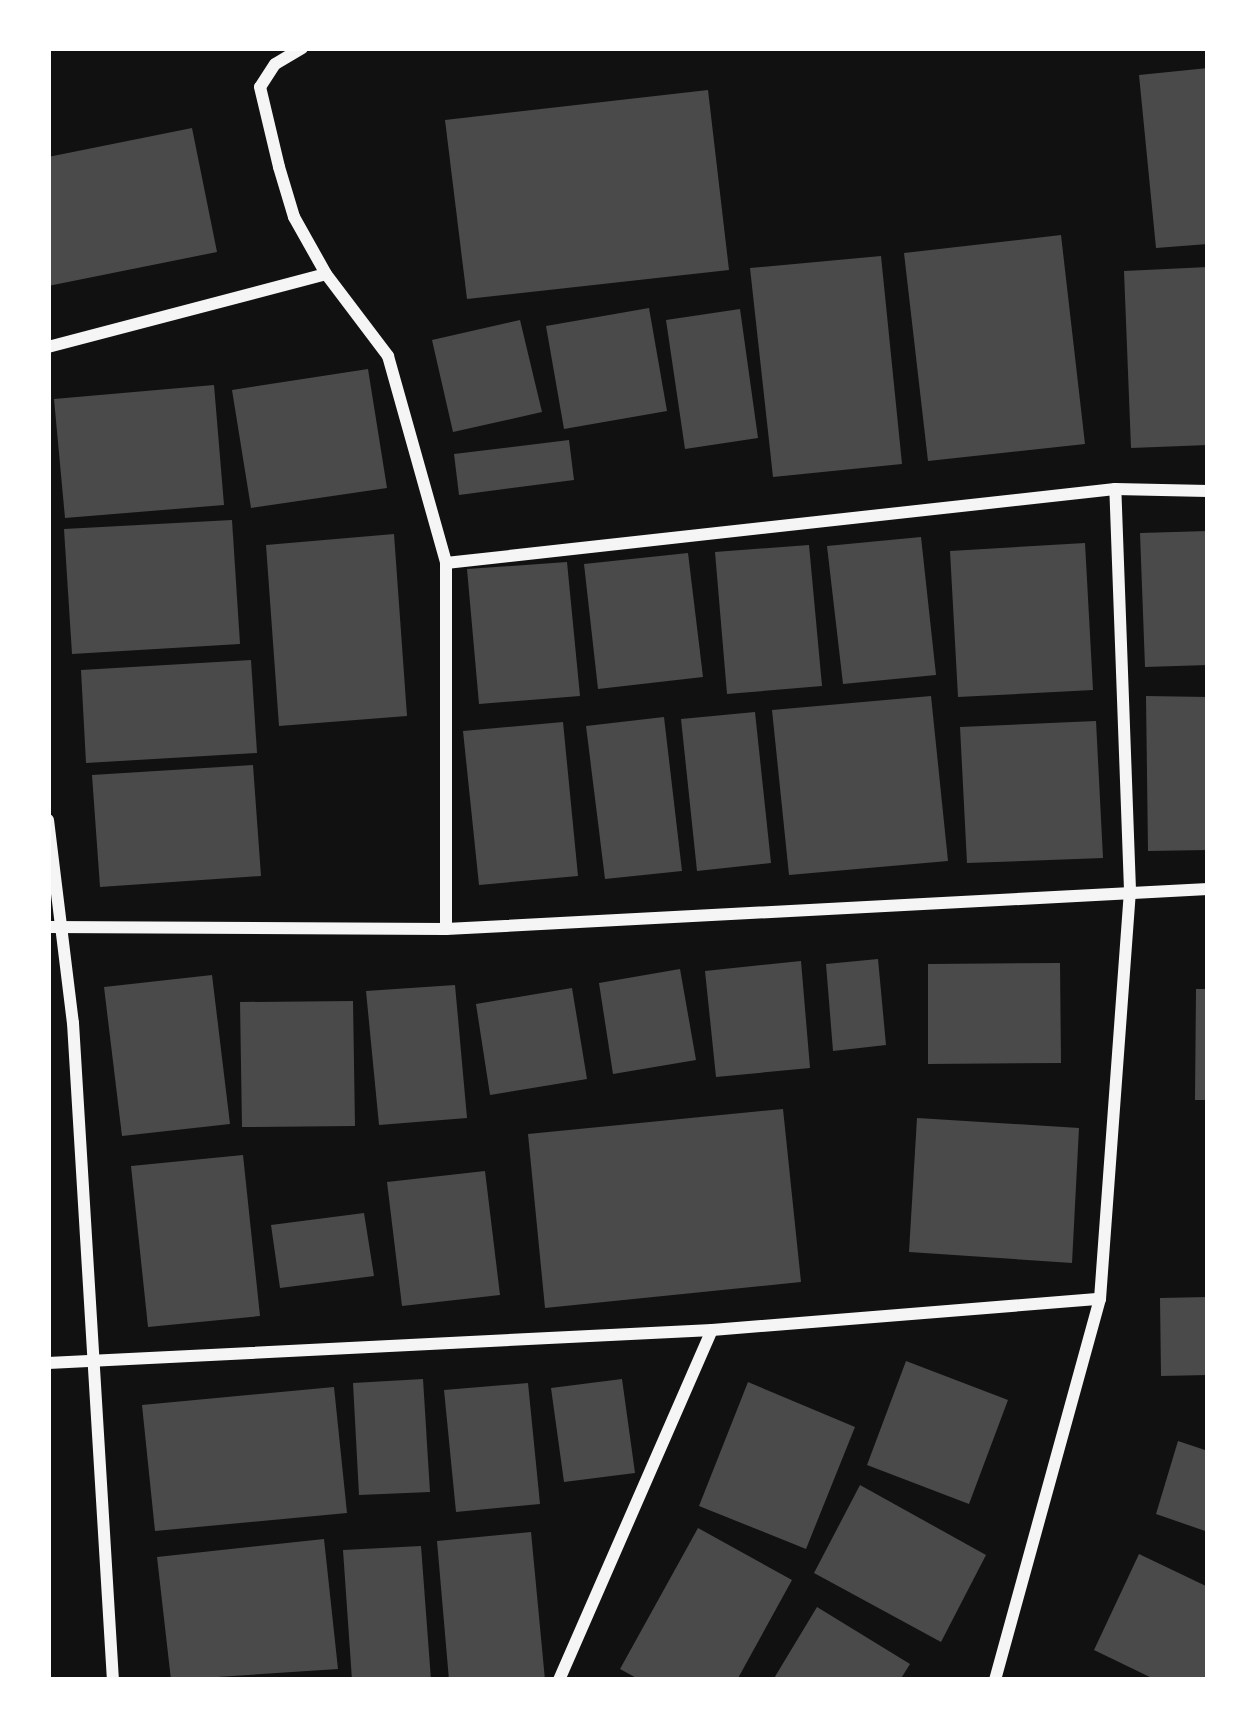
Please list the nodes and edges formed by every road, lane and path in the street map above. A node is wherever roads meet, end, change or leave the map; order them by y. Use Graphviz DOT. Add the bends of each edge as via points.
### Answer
graph roads {
  1 [pos="302,48"];
  2 [pos="326,274"];
  3 [pos="48,347"];
  4 [pos="1115,488"];
  5 [pos="1208,491"];
  6 [pos="446,563"];
  7 [pos="48,820"];
  8 [pos="1208,889"];
  9 [pos="1130,890"];
  10 [pos="54,927"];
  11 [pos="446,929"];
  12 [pos="1100,1299"];
  13 [pos="712,1330"];
  14 [pos="48,1363"];
  15 [pos="92,1363"];
  16 [pos="112,1680"];
  17 [pos="559,1680"];
  18 [pos="995,1680"];
  1 -- 2 [label="street" via="275,64 260,87 294,218"];
  2 -- 3 [label="street"];
  2 -- 6 [label="street" via="388,356"];
  4 -- 5 [label="street"];
  4 -- 6 [label="street"];
  4 -- 9 [label="street"];
  6 -- 11 [label="street"];
  7 -- 10 [label="street"];
  8 -- 9 [label="street"];
  9 -- 11 [label="street"];
  9 -- 12 [label="street"];
  10 -- 11 [label="street"];
  10 -- 15 [label="street" via="74,1023"];
  12 -- 13 [label="street"];
  12 -- 18 [label="street"];
  13 -- 15 [label="street"];
  13 -- 17 [label="street"];
  14 -- 15 [label="street"];
  15 -- 16 [label="street"];
}
